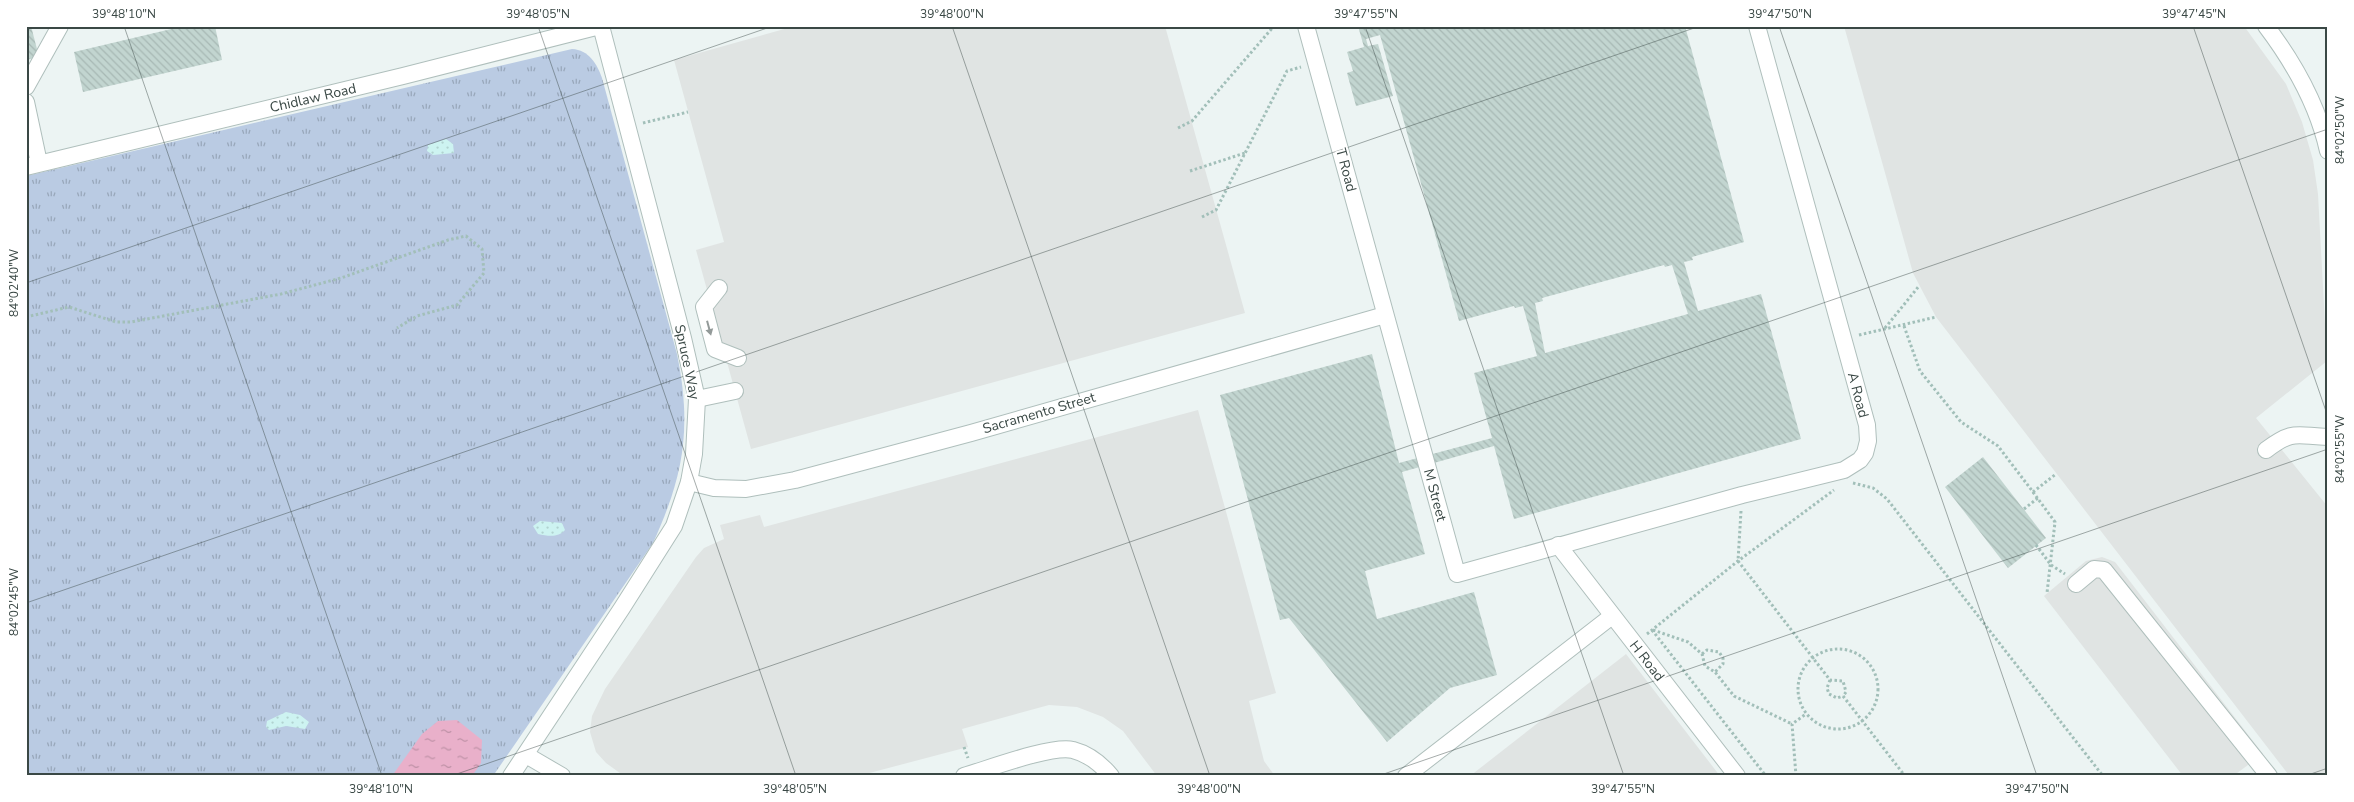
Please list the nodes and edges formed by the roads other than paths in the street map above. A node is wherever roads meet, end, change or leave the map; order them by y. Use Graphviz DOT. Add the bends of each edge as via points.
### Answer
graph roads {
  1 [pos="60,26"];
  2 [pos="600,26"];
  3 [pos="1306,26"];
  4 [pos="1757,26"];
  5 [pos="2266,26"];
  6 [pos="26,87"];
  7 [pos="26,102"];
  8 [pos="2328,151"];
  9 [pos="33,165"];
  10 [pos="719,288"];
  11 [pos="1385,315"];
  12 [pos="738,358"];
  13 [pos="735,391"];
  14 [pos="697,399"];
  15 [pos="2328,437"];
  16 [pos="2266,450"];
  17 [pos="689,482"];
  18 [pos="1558,545"];
  19 [pos="2072,580"];
  20 [pos="1612,616"];
  21 [pos="526,754"];
  22 [pos="511,776"];
  23 [pos="562,776"];
  24 [pos="964,776"];
  25 [pos="1111,776"];
  26 [pos="1406,776"];
  27 [pos="1737,776"];
  28 [pos="2268,776"];
  1 -- 6 [label="street"];
  2 -- 9 [label="street, Chidlaw Road"];
  2 -- 14 [label="street, Spruce Way"];
  3 -- 11 [label="street, T Road"];
  4 -- 18 [label="street, A Road" via="1867,425 1865,453 1844,470"];
  5 -- 8 [label="street" via="2300,78"];
  7 -- 9 [label="street"];
  10 -- 12 [label="street, one-way" via="704,307 714,349"];
  11 -- 17 [label="street, Sacramento Street" via="795,480 746,489 714,488"];
  11 -- 18 [label="street, M Street" via="1457,574"];
  13 -- 14 [label="street"];
  14 -- 17 [label="street, Spruce Way"];
  15 -- 16 [label="street" via="2300,433 2285,436"];
  17 -- 21 [label="street, Spruce Way" via="674,526"];
  18 -- 20 [label="street, H Road"];
  19 -- 28 [label="street" via="2094,569 2104,570"];
  20 -- 26 [label="street"];
  20 -- 27 [label="street, H Road"];
  21 -- 22 [label="street, Spruce Way"];
  21 -- 23 [label="street"];
  24 -- 25 [label="street" via="1048,752 1071,749 1089,756"];
}
